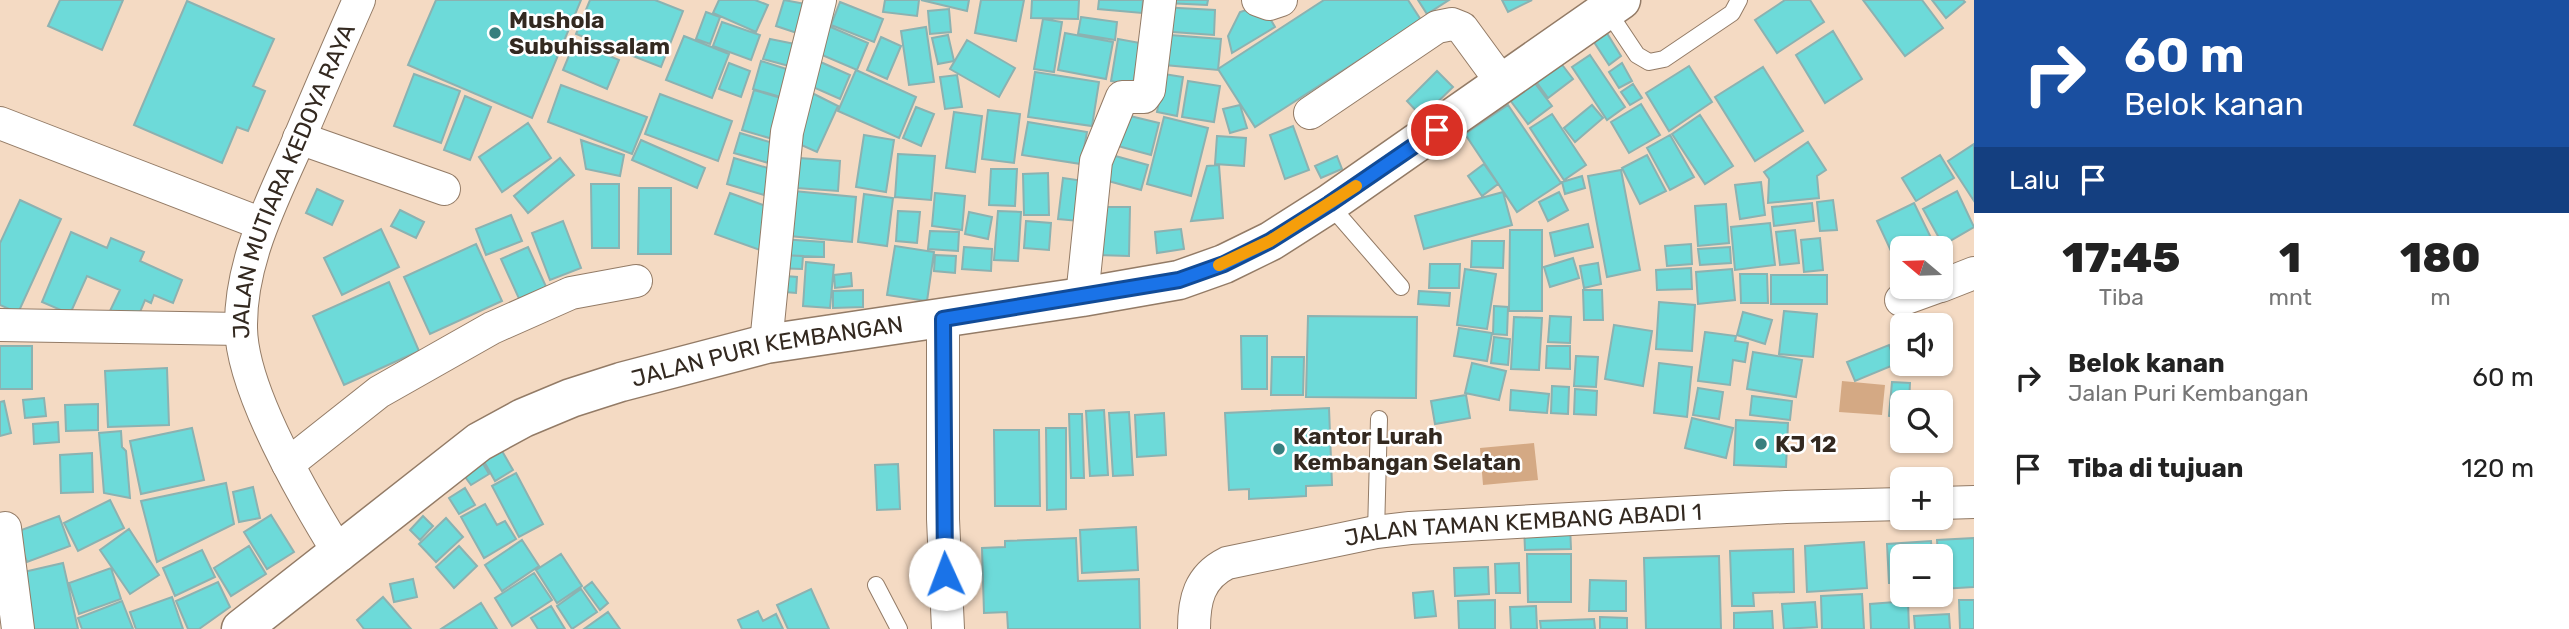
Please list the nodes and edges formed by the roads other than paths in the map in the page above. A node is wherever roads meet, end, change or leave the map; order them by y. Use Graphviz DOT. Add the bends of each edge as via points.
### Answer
graph roads {
  1 [pos="359,0"];
  2 [pos="820,0"];
  3 [pos="1160,0"];
  4 [pos="1258,0"];
  5 [pos="1281,0"];
  6 [pos="1739,0"];
  7 [pos="1614,5"];
  8 [pos="1503,84"];
  9 [pos="1310,113"];
  10 [pos="0,123"];
  11 [pos="299,138"];
  12 [pos="444,189"];
  13 [pos="1329,204"];
  14 [pos="262,224"];
  15 [pos="1974,273"];
  16 [pos="636,281"];
  17 [pos="1953,281"];
  18 [pos="1401,287"];
  19 [pos="1082,297"];
  20 [pos="943,319"];
  21 [pos="0,325"];
  22 [pos="241,329"];
  23 [pos="766,344"];
  24 [pos="1379,419"];
  25 [pos="288,464"];
  26 [pos="1974,502"];
  27 [pos="1953,503"];
  28 [pos="1890,504"];
  29 [pos="5,527"];
  30 [pos="1376,532"];
  31 [pos="340,555"];
  32 [pos="876,585"];
  33 [pos="18,629"];
  34 [pos="242,629"];
  35 [pos="899,629"];
  36 [pos="947,629"];
  37 [pos="1194,629"];
  1 -- 11 [label="street, JALAN MUTIARA KEDOYA RAYA"];
  2 -- 23 [label="street" via="787,132"];
  3 -- 19 [label="street" via="1149,90 1144,97 1122,97 1096,161"];
  4 -- 5 [label="street" via="1269,4"];
  6 -- 7 [label="lane" via="1732,13 1664,59 1649,62 1637,55"];
  7 -- 8 [label="main road, JALAN PURI KEMBANGAN"];
  8 -- 9 [label="street" via="1462,28 1452,24 1437,27"];
  8 -- 13 [label="main road, JALAN PURI KEMBANGAN"];
  10 -- 14 [label="street"];
  11 -- 12 [label="street"];
  11 -- 14 [label="street, JALAN MUTIARA KEDOYA RAYA"];
  13 -- 18 [label="lane"];
  13 -- 19 [label="main road, JALAN PURI KEMBANGAN" via="1224,264 1179,280"];
  14 -- 22 [label="street, JALAN MUTIARA KEDOYA RAYA" via="245,284"];
  15 -- 17 [label="street"];
  16 -- 25 [label="street" via="571,293 492,328 379,392"];
  19 -- 20 [label="main road, JALAN PURI KEMBANGAN"];
  20 -- 23 [label="main road, JALAN PURI KEMBANGAN"];
  20 -- 36 [label="street"];
  21 -- 22 [label="street"];
  22 -- 25 [label="street, JALAN MUTIARA KEDOYA RAYA" via="248,367"];
  23 -- 31 [label="main road, JALAN PURI KEMBANGAN" via="596,390 523,418 479,442"];
  24 -- 30 [label="lane"];
  25 -- 31 [label="street, JALAN MUTIARA KEDOYA RAYA"];
  26 -- 27 [label="street"];
  28 -- 30 [label="street, JALAN TAMAN KEMBANG ABADI 1"];
  29 -- 33 [label="street"];
  30 -- 37 [label="street, JALAN TAMAN KEMBANG ABADI 1" via="1227,563 1213,570 1202,581 1196,598"];
  31 -- 34 [label="main road, JALAN PURI KEMBANGAN"];
  32 -- 35 [label="lane"];
}
